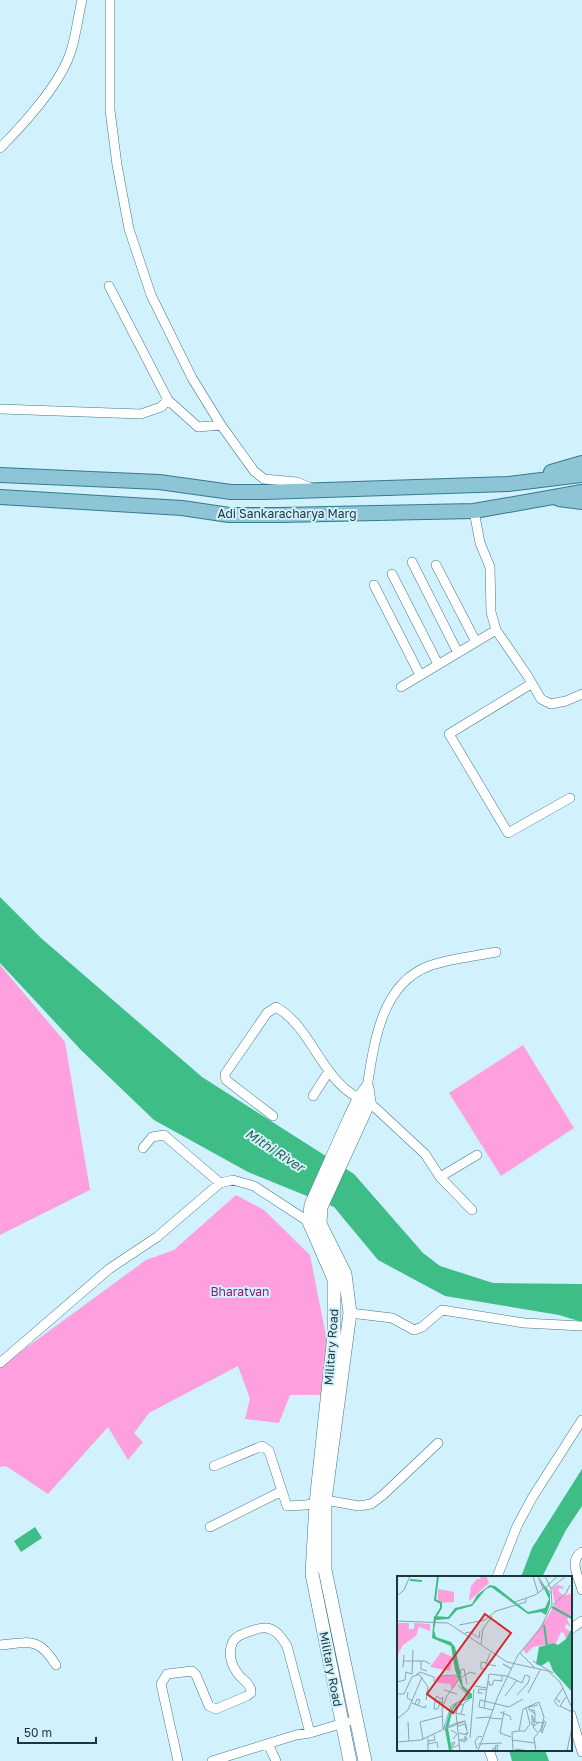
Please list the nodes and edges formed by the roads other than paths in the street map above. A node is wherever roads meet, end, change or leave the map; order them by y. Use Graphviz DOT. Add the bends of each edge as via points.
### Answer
graph roads {
  1 [pos="82,0"];
  2 [pos="110,0"];
  3 [pos="0,148"];
  4 [pos="109,286"];
  5 [pos="168,400"];
  6 [pos="0,409"];
  7 [pos="221,425"];
  8 [pos="582,463"];
  9 [pos="0,475"];
  10 [pos="582,475"];
  11 [pos="508,484"];
  12 [pos="316,490"];
  13 [pos="582,492"];
  14 [pos="0,497"];
  15 [pos="550,497"];
  16 [pos="582,502"];
  17 [pos="474,511"];
  18 [pos="412,562"];
  19 [pos="436,565"];
  20 [pos="392,574"];
  21 [pos="374,585"];
  22 [pos="496,630"];
  23 [pos="476,642"];
  24 [pos="458,653"];
  25 [pos="438,664"];
  26 [pos="420,675"];
  27 [pos="531,684"];
  28 [pos="400,687"];
  29 [pos="582,694"];
  30 [pos="570,798"];
  31 [pos="496,952"];
  32 [pos="329,1071"];
  33 [pos="367,1088"];
  34 [pos="313,1096"];
  35 [pos="364,1100"];
  36 [pos="273,1116"];
  37 [pos="143,1148"];
  38 [pos="477,1155"];
  39 [pos="440,1177"];
  40 [pos="220,1183"];
  41 [pos="472,1210"];
  42 [pos="314,1223"];
  43 [pos="350,1313"];
  44 [pos="582,1326"];
  45 [pos="0,1363"];
  46 [pos="582,1420"];
  47 [pos="438,1442"];
  48 [pos="327,1443"];
  49 [pos="214,1466"];
  50 [pos="282,1491"];
  51 [pos="321,1502"];
  52 [pos="210,1527"];
  53 [pos="582,1552"];
  54 [pos="496,1576"];
  55 [pos="582,1590"];
  56 [pos="582,1621"];
  57 [pos="572,1628"];
  58 [pos="0,1645"];
  59 [pos="56,1665"];
  60 [pos="347,1679"];
  61 [pos="333,1682"];
  62 [pos="572,1718"];
  63 [pos="356,1720"];
  64 [pos="341,1724"];
  65 [pos="310,1733"];
  66 [pos="268,1744"];
  67 [pos="489,1751"];
  68 [pos="582,1752"];
  69 [pos="178,1761"];
  70 [pos="212,1761"];
  71 [pos="276,1761"];
  72 [pos="350,1761"];
  73 [pos="365,1761"];
  74 [pos="493,1761"];
  1 -- 3 [label="street" via="71,52 57,80"];
  2 -- 7 [label="street" via="110,110 129,229 151,295 192,378"];
  4 -- 5 [label="street"];
  5 -- 6 [label="street" via="161,407 141,414"];
  5 -- 7 [label="street" via="198,427"];
  7 -- 12 [label="street" via="254,471 264,479 297,482"];
  8 -- 11 [label="main road"];
  9 -- 12 [label="main road, Adi Sankaracharya Marg" via="158,482 231,492"];
  10 -- 11 [label="main road"];
  11 -- 12 [label="main road, Adi Sankaracharya Marg"];
  13 -- 15 [label="main road, Adi Sankaracharya Marg"];
  14 -- 17 [label="main road, Adi Sankaracharya Marg" via="182,508 229,515"];
  15 -- 16 [label="main road"];
  15 -- 17 [label="main road, Adi Sankaracharya Marg"];
  17 -- 22 [label="street" via="480,543 490,567 491,612"];
  18 -- 24 [label="street"];
  19 -- 23 [label="street"];
  20 -- 25 [label="street"];
  21 -- 26 [label="street"];
  22 -- 23 [label="street"];
  22 -- 27 [label="street"];
  23 -- 24 [label="street"];
  24 -- 25 [label="street"];
  25 -- 26 [label="street"];
  26 -- 28 [label="street"];
  27 -- 29 [label="street" via="541,699 551,704"];
  27 -- 30 [label="street" via="449,734 508,833"];
  31 -- 33 [label="street" via="430,965 410,976 395,992 381,1020"];
  32 -- 34 [label="street"];
  32 -- 35 [label="street" via="338,1083"];
  32 -- 36 [label="street" via="301,1030 281,1010 272,1008 225,1074 226,1080"];
  33 -- 35 [label="street"];
  35 -- 39 [label="street" via="426,1154"];
  35 -- 42 [label="street" via="316,1206"];
  37 -- 40 [label="street" via="152,1137 164,1135"];
  38 -- 39 [label="street"];
  39 -- 41 [label="street"];
  40 -- 42 [label="street" via="233,1180 254,1186"];
  40 -- 45 [label="street" via="167,1229 109,1269"];
  42 -- 43 [label="street" via="345,1274"];
  42 -- 48 [label="street, Military Road" via="334,1279 334,1335"];
  43 -- 44 [label="street" via="392,1318 414,1330 422,1327 442,1310 524,1323"];
  43 -- 48 [label="street"];
  46 -- 54 [label="street" via="532,1498 517,1526"];
  47 -- 51 [label="street" via="371,1504 359,1506"];
  48 -- 51 [label="street, Military Road"];
  49 -- 50 [label="street" via="262,1446 266,1447"];
  50 -- 51 [label="street" via="287,1506"];
  50 -- 52 [label="street"];
  51 -- 60 [label="street" via="325,1570"];
  51 -- 61 [label="street, Military Road" via="312,1574"];
  53 -- 55 [label="street" via="574,1564"];
  56 -- 57 [label="street"];
  58 -- 59 [label="street" via="31,1642 41,1645"];
  60 -- 61 [label="street"];
  60 -- 63 [label="street"];
  61 -- 64 [label="street, Military Road"];
  62 -- 68 [label="street"];
  63 -- 64 [label="street"];
  63 -- 73 [label="street"];
  64 -- 65 [label="street"];
  64 -- 72 [label="street, Military Road"];
  65 -- 66 [label="street"];
  65 -- 69 [label="street" via="286,1646 273,1629 262,1628 238,1635 230,1647 236,1672 251,1690 247,1696 212,1708 192,1671 167,1674 163,1679 161,1684"];
  66 -- 70 [label="street"];
  66 -- 71 [label="street"];
  67 -- 74 [label="street"];
}
